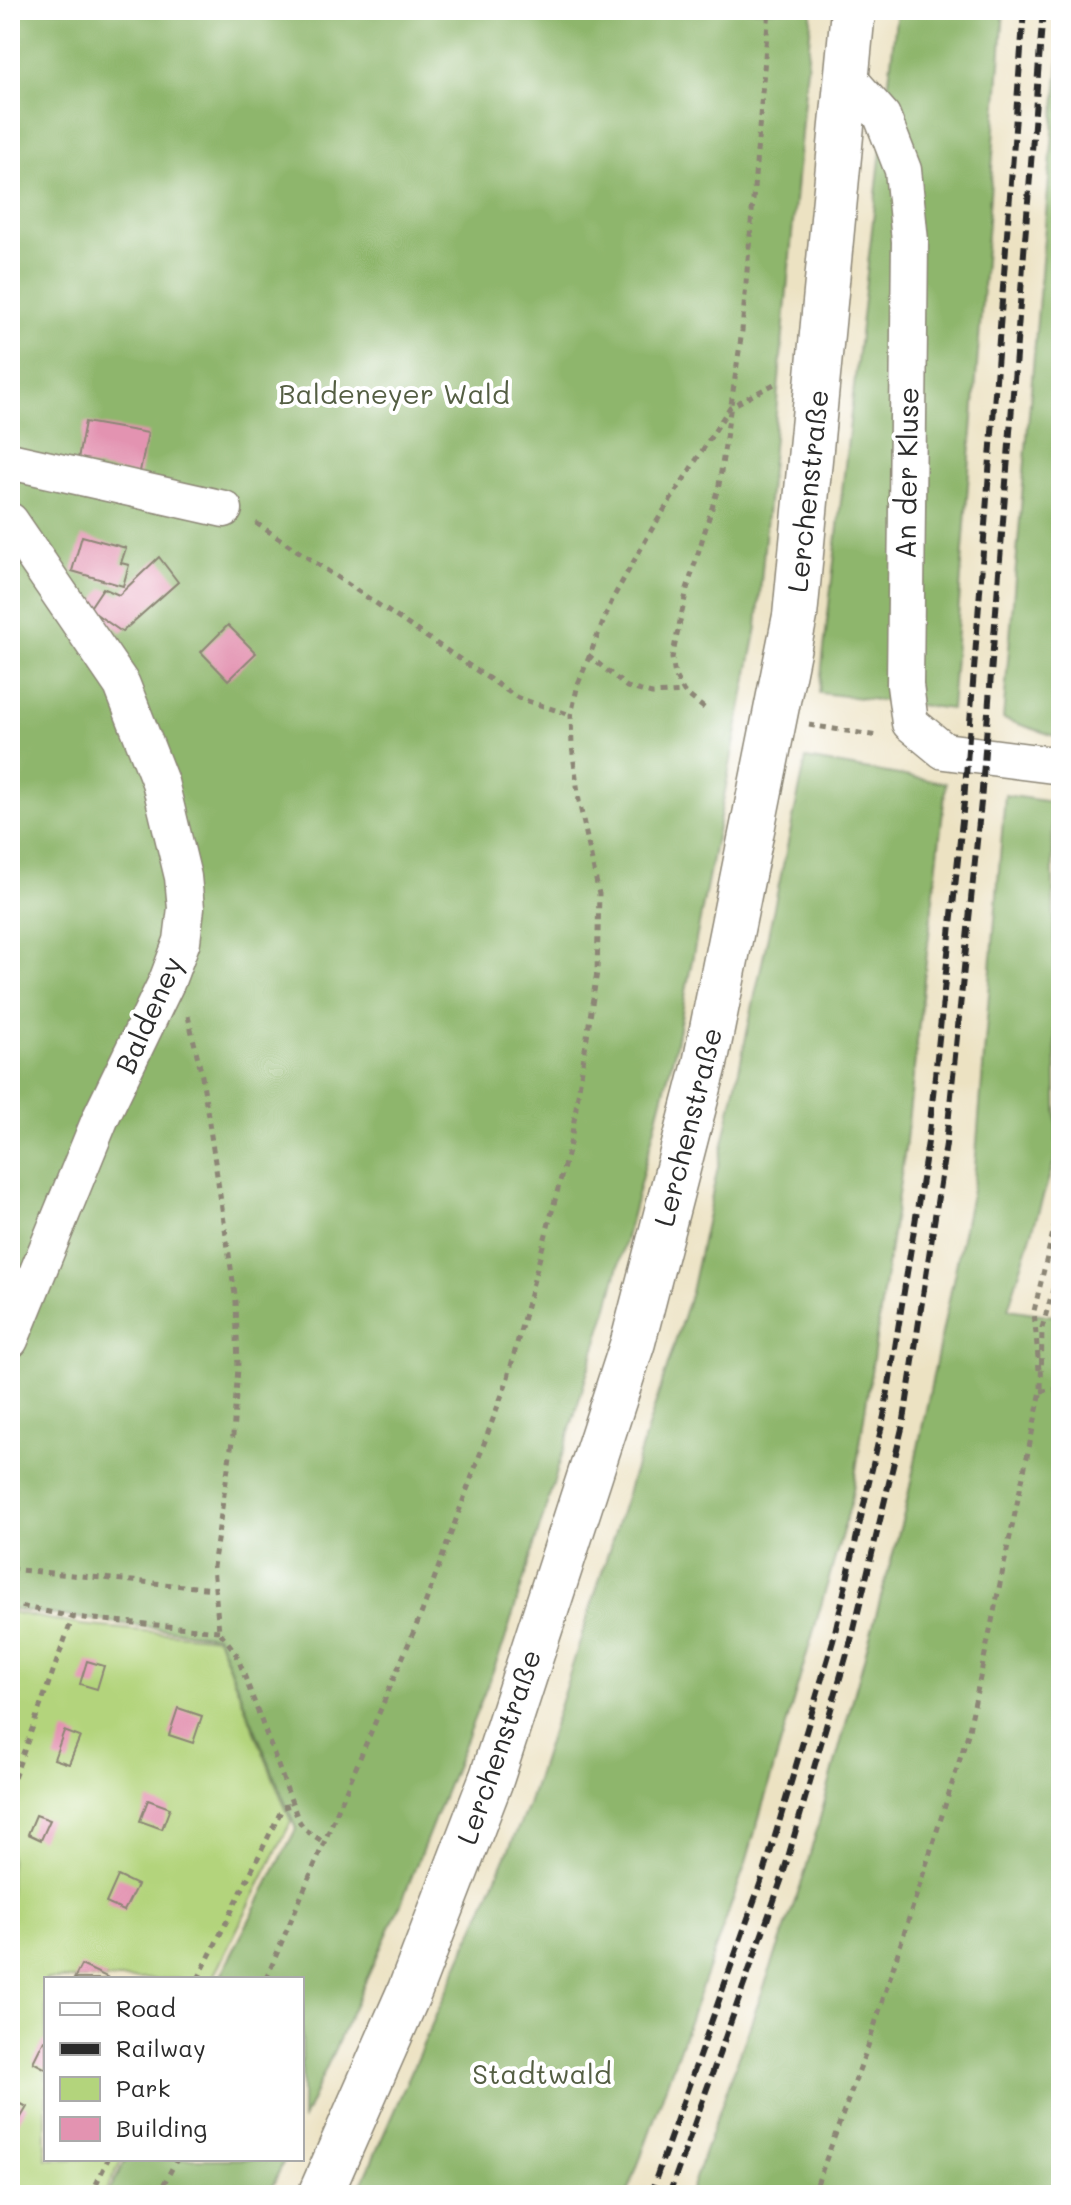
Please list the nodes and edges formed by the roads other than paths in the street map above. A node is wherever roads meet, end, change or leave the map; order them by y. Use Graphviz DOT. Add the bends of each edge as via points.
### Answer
graph roads {
  1 [pos="853,10"];
  2 [pos="848,78"];
  3 [pos="10,461"];
  4 [pos="224,509"];
  5 [pos="10,521"];
  6 [pos="1061,766"];
  7 [pos="10,1340"];
  8 [pos="320,2195"];
  1 -- 2 [label="main road, Lerchenstraße"];
  2 -- 6 [label="street, An der Kluse" via="882,116 903,170 910,241 905,685 910,723 944,751"];
  2 -- 8 [label="main road, Lerchenstraße" via="795,616 705,1064 633,1342 492,1777 410,1990"];
  3 -- 4 [label="street"];
  5 -- 7 [label="street, Baldeney" via="122,685 160,782 186,908 182,941 167,981 101,1117"];
}
